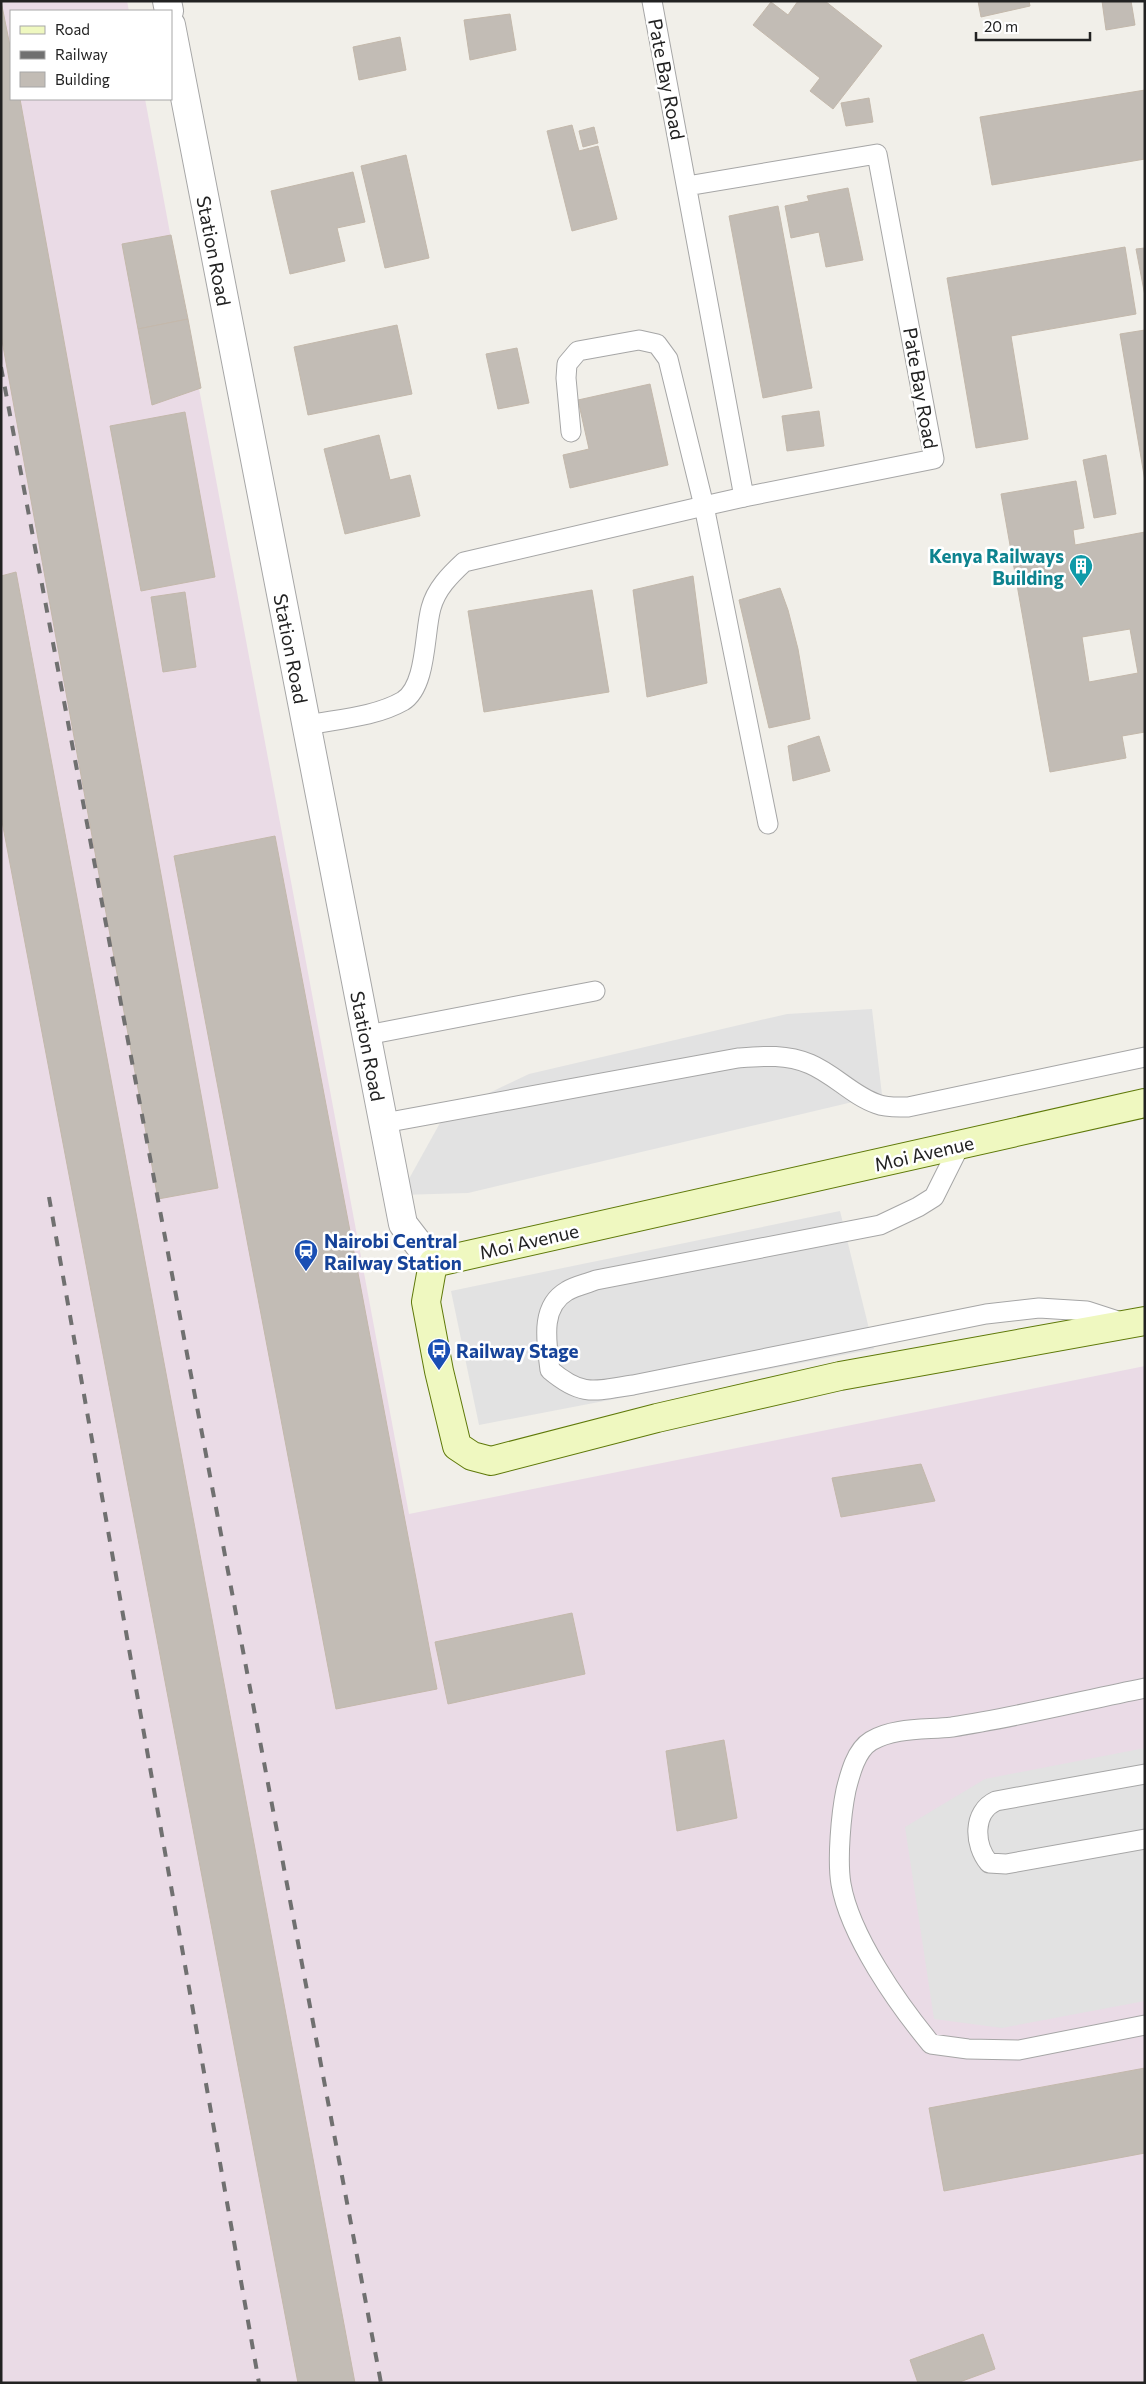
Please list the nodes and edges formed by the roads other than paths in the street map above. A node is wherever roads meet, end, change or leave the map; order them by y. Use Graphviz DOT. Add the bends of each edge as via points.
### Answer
graph roads {
  1 [pos="652,1"];
  2 [pos="172,30"];
  3 [pos="687,186"];
  4 [pos="571,432"];
  5 [pos="744,496"];
  6 [pos="704,506"];
  7 [pos="307,724"];
  8 [pos="768,824"];
  9 [pos="595,991"];
  10 [pos="367,1036"];
  11 [pos="1145,1057"];
  12 [pos="1145,1103"];
  13 [pos="384,1123"];
  14 [pos="960,1145"];
  15 [pos="433,1263"];
  16 [pos="1136,1323"];
  17 [pos="1145,1688"];
  18 [pos="1145,1774"];
  19 [pos="1145,1840"];
  20 [pos="1145,2025"];
  1 -- 3 [label="lane, Pate Bay Road"];
  2 -- 7 [label="street, Station Road"];
  3 -- 5 [label="lane, Pate Bay Road"];
  3 -- 5 [label="lane, Pate Bay Road" via="877,154 934,459"];
  4 -- 6 [label="lane" via="567,364 578,351 639,340 657,344 668,359"];
  5 -- 6 [label="lane"];
  6 -- 7 [label="lane" via="464,562 445,580 431,606 419,679 405,699 384,710"];
  6 -- 8 [label="lane"];
  7 -- 10 [label="street, Station Road"];
  9 -- 10 [label="lane"];
  10 -- 13 [label="street, Station Road"];
  11 -- 13 [label="lane" via="908,1107 888,1107 876,1104 812,1065 770,1055 738,1058"];
  12 -- 14 [label="street, Moi Avenue"];
  13 -- 15 [label="street, Station Road" via="403,1224"];
  14 -- 15 [label="street, Moi Avenue"];
  14 -- 16 [label="lane" via="934,1197 880,1225 596,1280 565,1292 552,1306 546,1326 550,1370 566,1384 591,1392 986,1314 1039,1308 1087,1311"];
  15 -- 16 [label="street" via="426,1302 458,1446 472,1456 491,1461 840,1376"];
  17 -- 20 [label="lane" via="953,1726 891,1734 870,1741 858,1754 844,1800 841,1884 850,1914 890,1990 931,2044 1019,2050"];
  18 -- 19 [label="lane" via="996,1802 982,1811 978,1822 981,1853 989,1863 1006,1864"];
}
